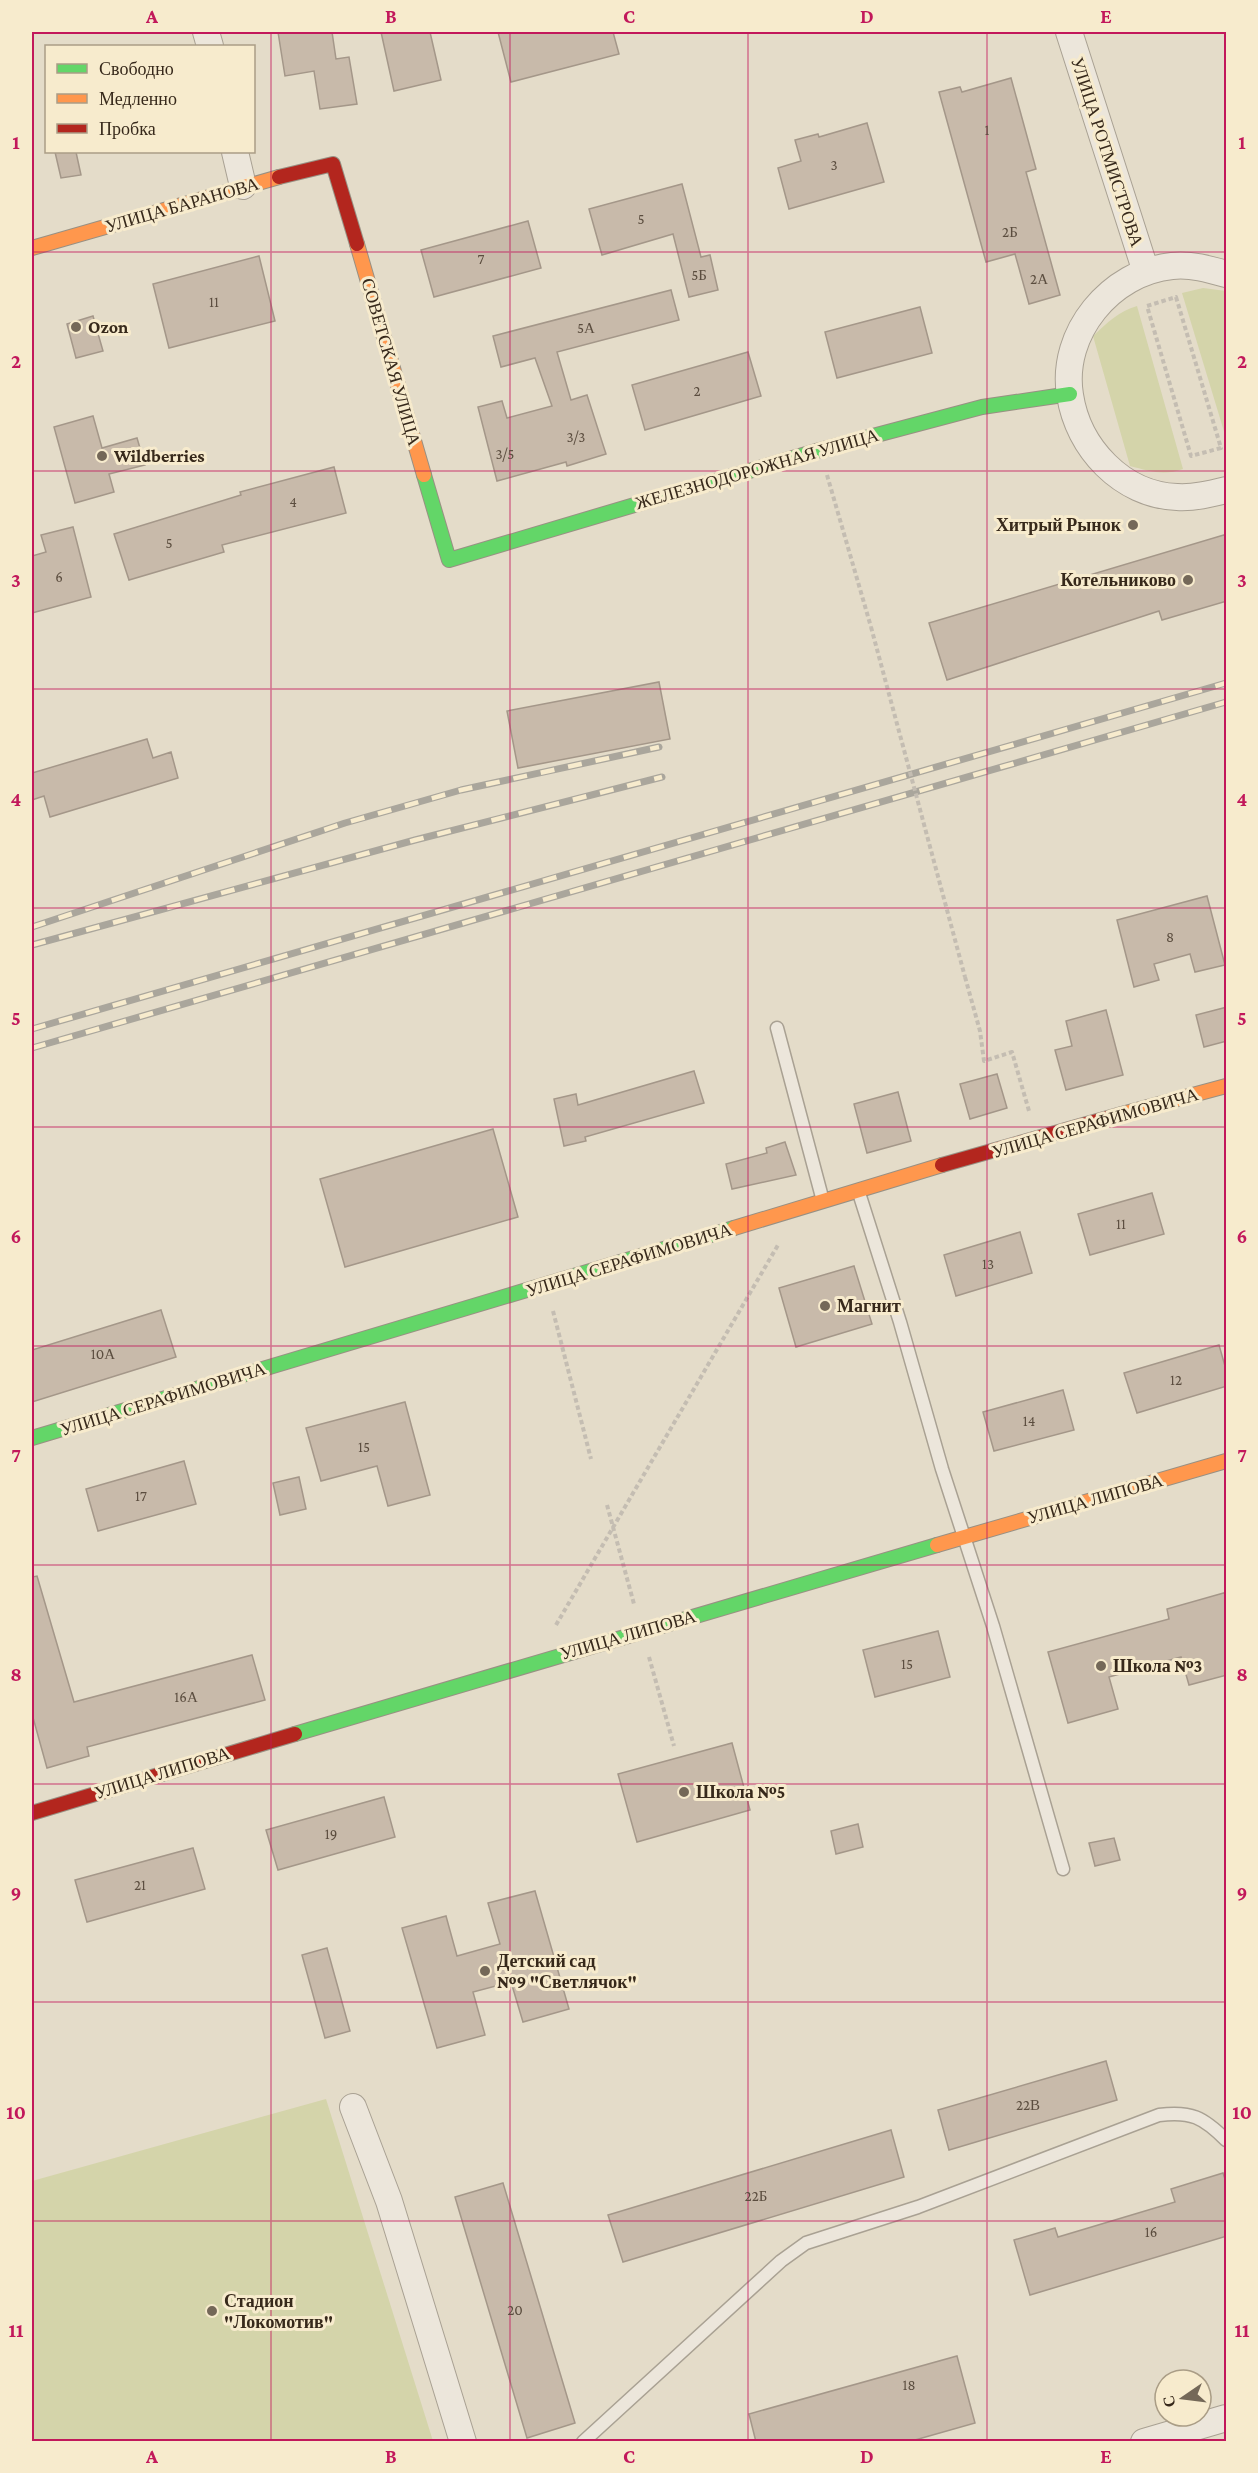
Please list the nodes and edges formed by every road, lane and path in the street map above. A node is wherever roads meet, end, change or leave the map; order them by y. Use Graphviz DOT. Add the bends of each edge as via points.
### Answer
graph roads {
  1 [pos="1069,32"];
  2 [pos="235,153"];
  3 [pos="333,164"];
  4 [pos="243,186"];
  5 [pos="32,248"];
  6 [pos="1146,272"];
  7 [pos="1227,274"];
  8 [pos="1146,306"];
  9 [pos="1070,394"];
  10 [pos="820,450"];
  11 [pos="1227,490"];
  12 [pos="449,560"];
  13 [pos="777,1028"];
  14 [pos="1227,1086"];
  15 [pos="1036,1137"];
  16 [pos="858,1192"];
  17 [pos="823,1203"];
  18 [pos="779,1243"];
  19 [pos="551,1305"];
  20 [pos="32,1438"];
  21 [pos="591,1459"];
  22 [pos="1227,1461"];
  23 [pos="964,1536"];
  24 [pos="535,1662"];
  25 [pos="32,1813"];
  26 [pos="1063,1869"];
  27 [pos="353,2107"];
  28 [pos="1227,2140"];
  29 [pos="1227,2418"];
  30 [pos="1154,2440"];
  31 [pos="463,2442"];
  32 [pos="583,2442"];
  1 -- 6 [label="street, УЛИЦА РОТМИСТРОВА"];
  2 -- 4 [label="street"];
  3 -- 4 [label="street, УЛИЦА БАРАНОВА"];
  3 -- 12 [label="street, СОВЕТСКАЯ УЛИЦА"];
  4 -- 5 [label="street, УЛИЦА БАРАНОВА"];
  6 -- 7 [label="street" via="1174,266 1202,267"];
  6 -- 9 [label="street" via="1108,294 1081,329 1073,350"];
  8 -- 8 [label="path" via="1191,456 1221,448 1176,297"];
  9 -- 10 [label="street, ЖЕЛЕЗНОДОРОЖНАЯ УЛИЦА" via="982,407"];
  9 -- 11 [label="street" via="1087,444 1125,481 1149,492 1176,497"];
  10 -- 12 [label="street, ЖЕЛЕЗНОДОРОЖНАЯ УЛИЦА"];
  10 -- 15 [label="path, bridge" via="980,1031 984,1061 1012,1052"];
  13 -- 17 [label="lane"];
  14 -- 15 [label="street, УЛИЦА СЕРАФИМОВИЧА"];
  15 -- 16 [label="street, УЛИЦА СЕРАФИМОВИЧА"];
  16 -- 17 [label="street, УЛИЦА СЕРАФИМОВИЧА"];
  16 -- 23 [label="lane"];
  17 -- 20 [label="street, УЛИЦА СЕРАФИМОВИЧА"];
  18 -- 24 [label="path"];
  19 -- 21 [label="path"];
  22 -- 23 [label="street, УЛИЦА ЛИПОВА"];
  23 -- 24 [label="street, УЛИЦА ЛИПОВА"];
  23 -- 26 [label="lane"];
  24 -- 25 [label="street, УЛИЦА ЛИПОВА"];
  27 -- 31 [label="street" via="389,2201"];
  28 -- 32 [label="lane" via="1208,2123 1182,2112 1159,2115 918,2206 806,2243 781,2261"];
  29 -- 30 [label="street"];
}
